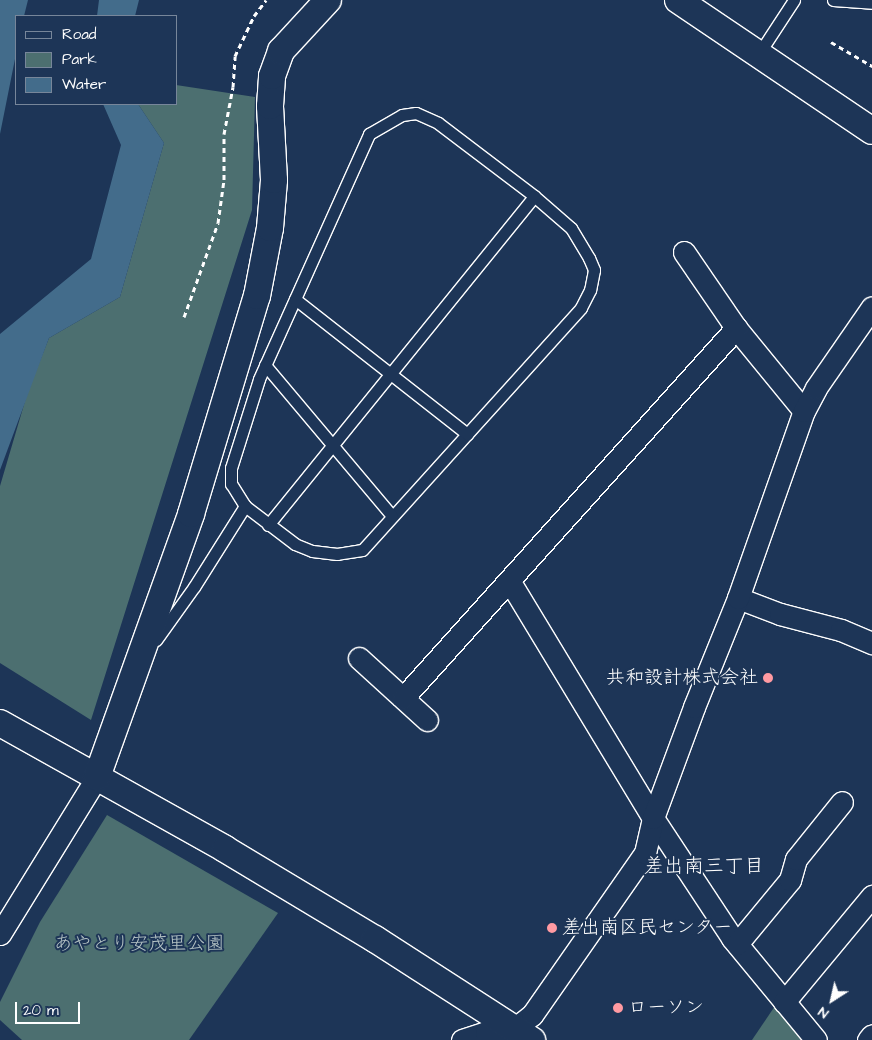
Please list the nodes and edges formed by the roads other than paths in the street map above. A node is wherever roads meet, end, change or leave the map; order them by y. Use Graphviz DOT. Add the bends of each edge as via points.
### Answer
graph roads {
  1 [pos="326,0"];
  2 [pos="678,0"];
  3 [pos="794,0"];
  4 [pos="833,0"];
  5 [pos="872,3"];
  6 [pos="758,56"];
  7 [pos="872,131"];
  8 [pos="534,196"];
  9 [pos="684,252"];
  10 [pos="295,299"];
  11 [pos="872,307"];
  12 [pos="736,328"];
  13 [pos="265,365"];
  14 [pos="388,374"];
  15 [pos="804,411"];
  16 [pos="467,434"];
  17 [pos="333,444"];
  18 [pos="245,506"];
  19 [pos="392,516"];
  20 [pos="268,525"];
  21 [pos="510,582"];
  22 [pos="738,598"];
  23 [pos="872,644"];
  24 [pos="143,649"];
  25 [pos="359,658"];
  26 [pos="403,698"];
  27 [pos="427,720"];
  28 [pos="0,722"];
  29 [pos="87,772"];
  30 [pos="842,802"];
  31 [pos="653,818"];
  32 [pos="872,896"];
  33 [pos="0,934"];
  34 [pos="737,944"];
  35 [pos="784,1002"];
  36 [pos="523,1034"];
  37 [pos="872,1035"];
  38 [pos="462,1040"];
  39 [pos="816,1040"];
  40 [pos="868,1040"];
  1 -- 24 [label="street" via="281,51 272,76 273,189 270,228 257,296 191,514"];
  2 -- 6 [label="street"];
  3 -- 6 [label="lane"];
  4 -- 5 [label="lane"];
  6 -- 7 [label="street"];
  8 -- 10 [label="lane" via="438,123 416,113 402,115 369,134"];
  8 -- 14 [label="lane"];
  8 -- 16 [label="lane" via="571,228 589,258 594,270 590,290 581,308"];
  9 -- 12 [label="street"];
  10 -- 13 [label="lane"];
  10 -- 14 [label="lane"];
  11 -- 15 [label="street" via="816,388"];
  12 -- 15 [label="street"];
  12 -- 21 [label="street"];
  13 -- 17 [label="lane"];
  13 -- 18 [label="lane" via="231,468 231,484"];
  14 -- 16 [label="lane"];
  14 -- 17 [label="lane"];
  15 -- 22 [label="street"];
  16 -- 19 [label="lane"];
  17 -- 19 [label="lane"];
  17 -- 20 [label="lane"];
  18 -- 20 [label="lane"];
  18 -- 24 [label="lane" via="188,595 154,642"];
  19 -- 20 [label="lane" via="362,550 337,554 312,551 295,544"];
  21 -- 26 [label="street"];
  21 -- 31 [label="street"];
  22 -- 23 [label="street" via="780,614 841,630"];
  22 -- 31 [label="street"];
  24 -- 29 [label="street"];
  25 -- 26 [label="street"];
  26 -- 27 [label="street"];
  28 -- 29 [label="street"];
  29 -- 33 [label="street"];
  29 -- 36 [label="street" via="376,939"];
  30 -- 34 [label="street" via="796,859 790,880"];
  31 -- 34 [label="street"];
  31 -- 36 [label="street" via="646,853 532,1015"];
  32 -- 35 [label="street"];
  34 -- 35 [label="street"];
  35 -- 39 [label="street"];
  36 -- 38 [label="street" via="486,1032"];
  37 -- 40 [label="street"];
}
